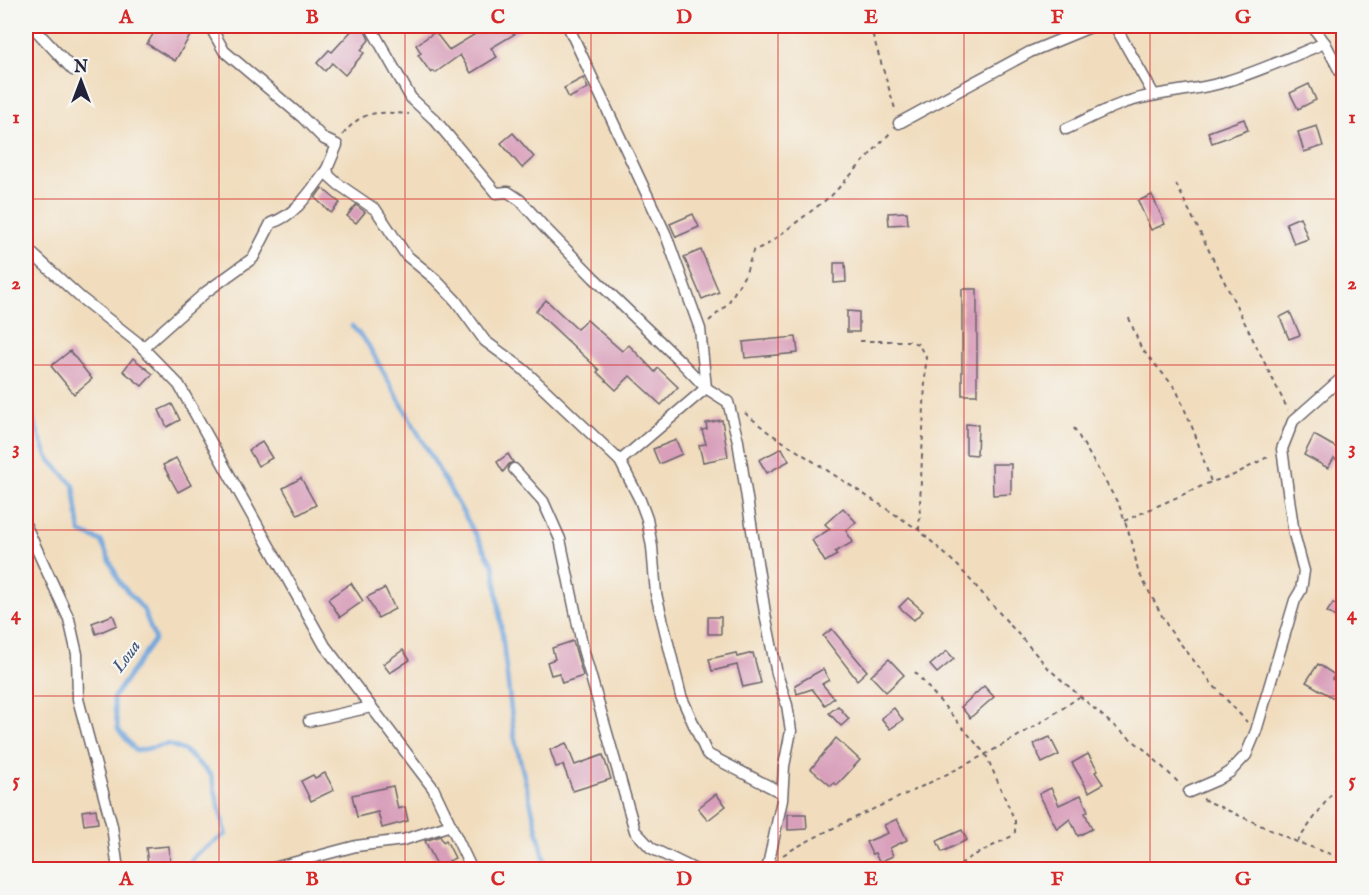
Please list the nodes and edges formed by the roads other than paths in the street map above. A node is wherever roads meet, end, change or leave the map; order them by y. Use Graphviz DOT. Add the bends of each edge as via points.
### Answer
graph roads {
  1 [pos="32,26"];
  2 [pos="210,26"];
  3 [pos="370,26"];
  4 [pos="568,26"];
  5 [pos="1093,26"];
  6 [pos="1115,26"];
  7 [pos="1311,26"];
  8 [pos="1324,43"];
  9 [pos="73,70"];
  10 [pos="1342,73"];
  11 [pos="1154,95"];
  12 [pos="899,123"];
  13 [pos="1066,129"];
  14 [pos="327,169"];
  15 [pos="26,248"];
  16 [pos="143,348"];
  17 [pos="1344,376"];
  18 [pos="706,388"];
  19 [pos="620,461"];
  20 [pos="514,469"];
  21 [pos="26,526"];
  22 [pos="371,707"];
  23 [pos="309,721"];
  24 [pos="1189,792"];
  25 [pos="782,793"];
  26 [pos="451,825"];
  27 [pos="767,867"];
  28 [pos="118,870"];
  29 [pos="267,870"];
  30 [pos="472,870"];
  31 [pos="696,870"];
  1 -- 9 [label="street"];
  2 -- 14 [label="street" via="224,51 324,139 337,145"];
  3 -- 18 [label="street" via="411,98 435,120 496,193 508,192 520,200"];
  4 -- 18 [label="street" via="666,235 700,329"];
  5 -- 12 [label="street" via="1030,52"];
  6 -- 11 [label="street"];
  7 -- 8 [label="street"];
  8 -- 10 [label="street"];
  8 -- 11 [label="street" via="1249,74 1183,92"];
  11 -- 13 [label="street" via="1121,104"];
  14 -- 16 [label="street" via="293,211 271,223 253,258 206,292"];
  14 -- 19 [label="street" via="338,184 376,210 406,255 435,279 485,341 523,369"];
  15 -- 16 [label="street"];
  16 -- 22 [label="street" via="179,385 325,646"];
  17 -- 24 [label="street" via="1293,420 1282,449 1294,534 1304,571 1256,731 1239,764 1217,780"];
  18 -- 19 [label="street"];
  18 -- 25 [label="street" via="728,402 738,441 766,619 790,722"];
  19 -- 25 [label="street" via="647,519 656,594 681,696 707,754"];
  20 -- 31 [label="street" via="543,501 560,539 583,650 635,831 651,848"];
  21 -- 28 [label="street" via="69,619 77,654 78,699 112,826"];
  22 -- 23 [label="street"];
  22 -- 26 [label="street" via="434,789"];
  25 -- 27 [label="street"];
  26 -- 29 [label="street" via="403,840 356,846"];
  26 -- 30 [label="street"];
}
